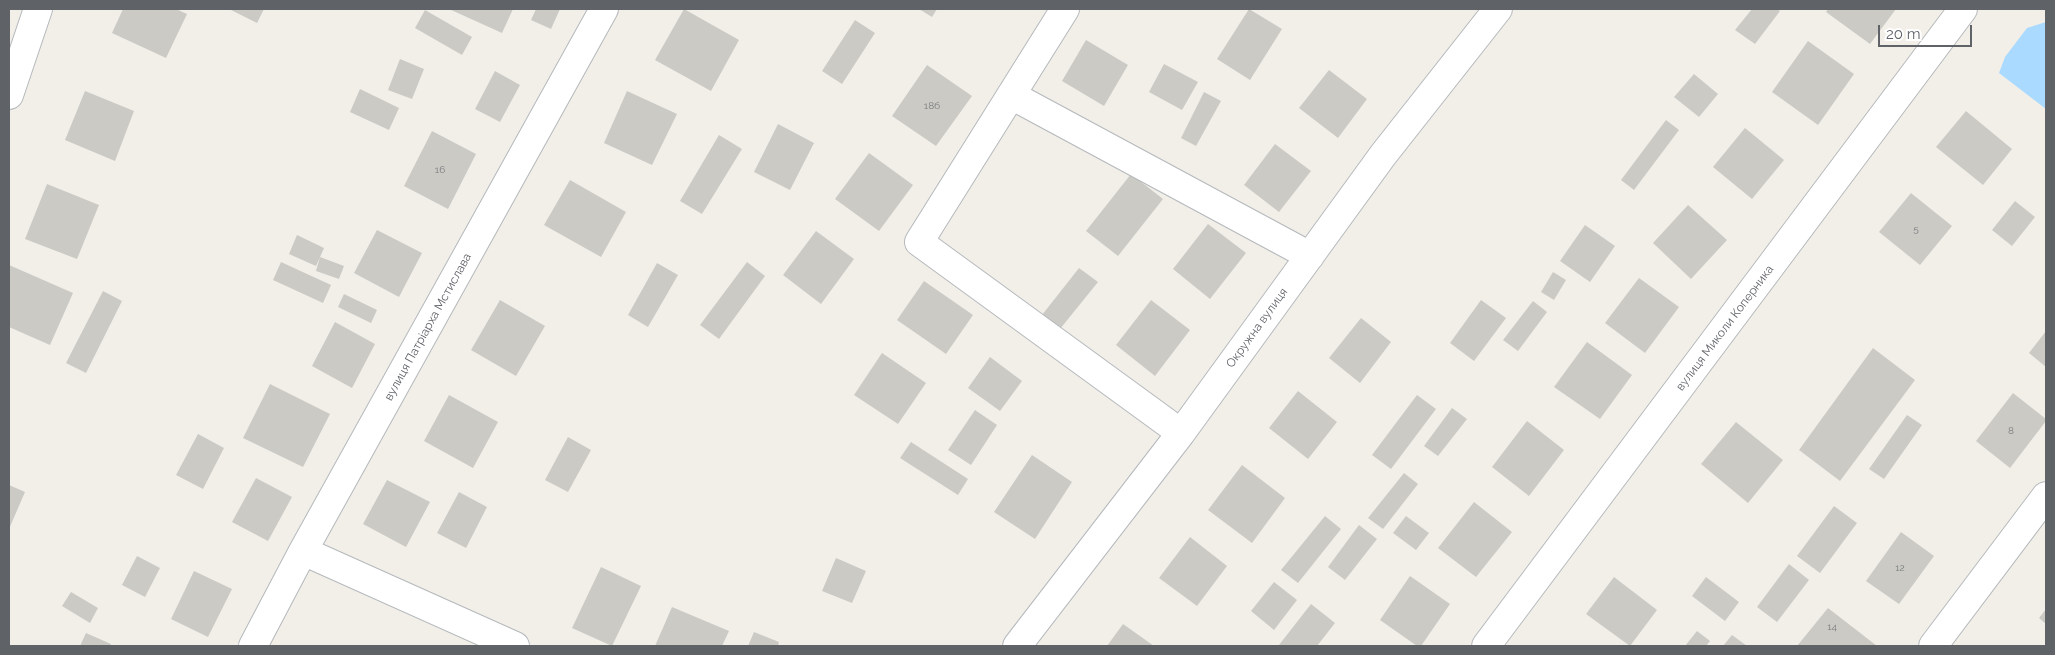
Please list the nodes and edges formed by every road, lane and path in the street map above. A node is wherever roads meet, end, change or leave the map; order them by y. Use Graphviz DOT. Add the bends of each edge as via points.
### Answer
graph roads {
  1 [pos="38,9"];
  2 [pos="604,9"];
  3 [pos="1065,9"];
  4 [pos="1498,9"];
  5 [pos="1964,9"];
  6 [pos="9,95"];
  7 [pos="1011,95"];
  8 [pos="1310,256"];
  9 [pos="1181,433"];
  10 [pos="2046,496"];
  11 [pos="303,551"];
  12 [pos="253,646"];
  13 [pos="515,646"];
  14 [pos="1017,646"];
  15 [pos="1486,646"];
  16 [pos="1933,646"];
  1 -- 6 [label="street"];
  2 -- 11 [label="street, вулиця Патріарха Мстислава"];
  3 -- 7 [label="street"];
  4 -- 8 [label="street, Окружна вулиця" via="1383,155"];
  5 -- 15 [label="street, вулиця Миколи Коперника"];
  7 -- 8 [label="street"];
  7 -- 9 [label="street" via="918,242"];
  8 -- 9 [label="street, Окружна вулиця"];
  9 -- 14 [label="street, Окружна вулиця"];
  10 -- 16 [label="street"];
  11 -- 12 [label="street, вулиця Патріарха Мстислава"];
  11 -- 13 [label="street"];
}
